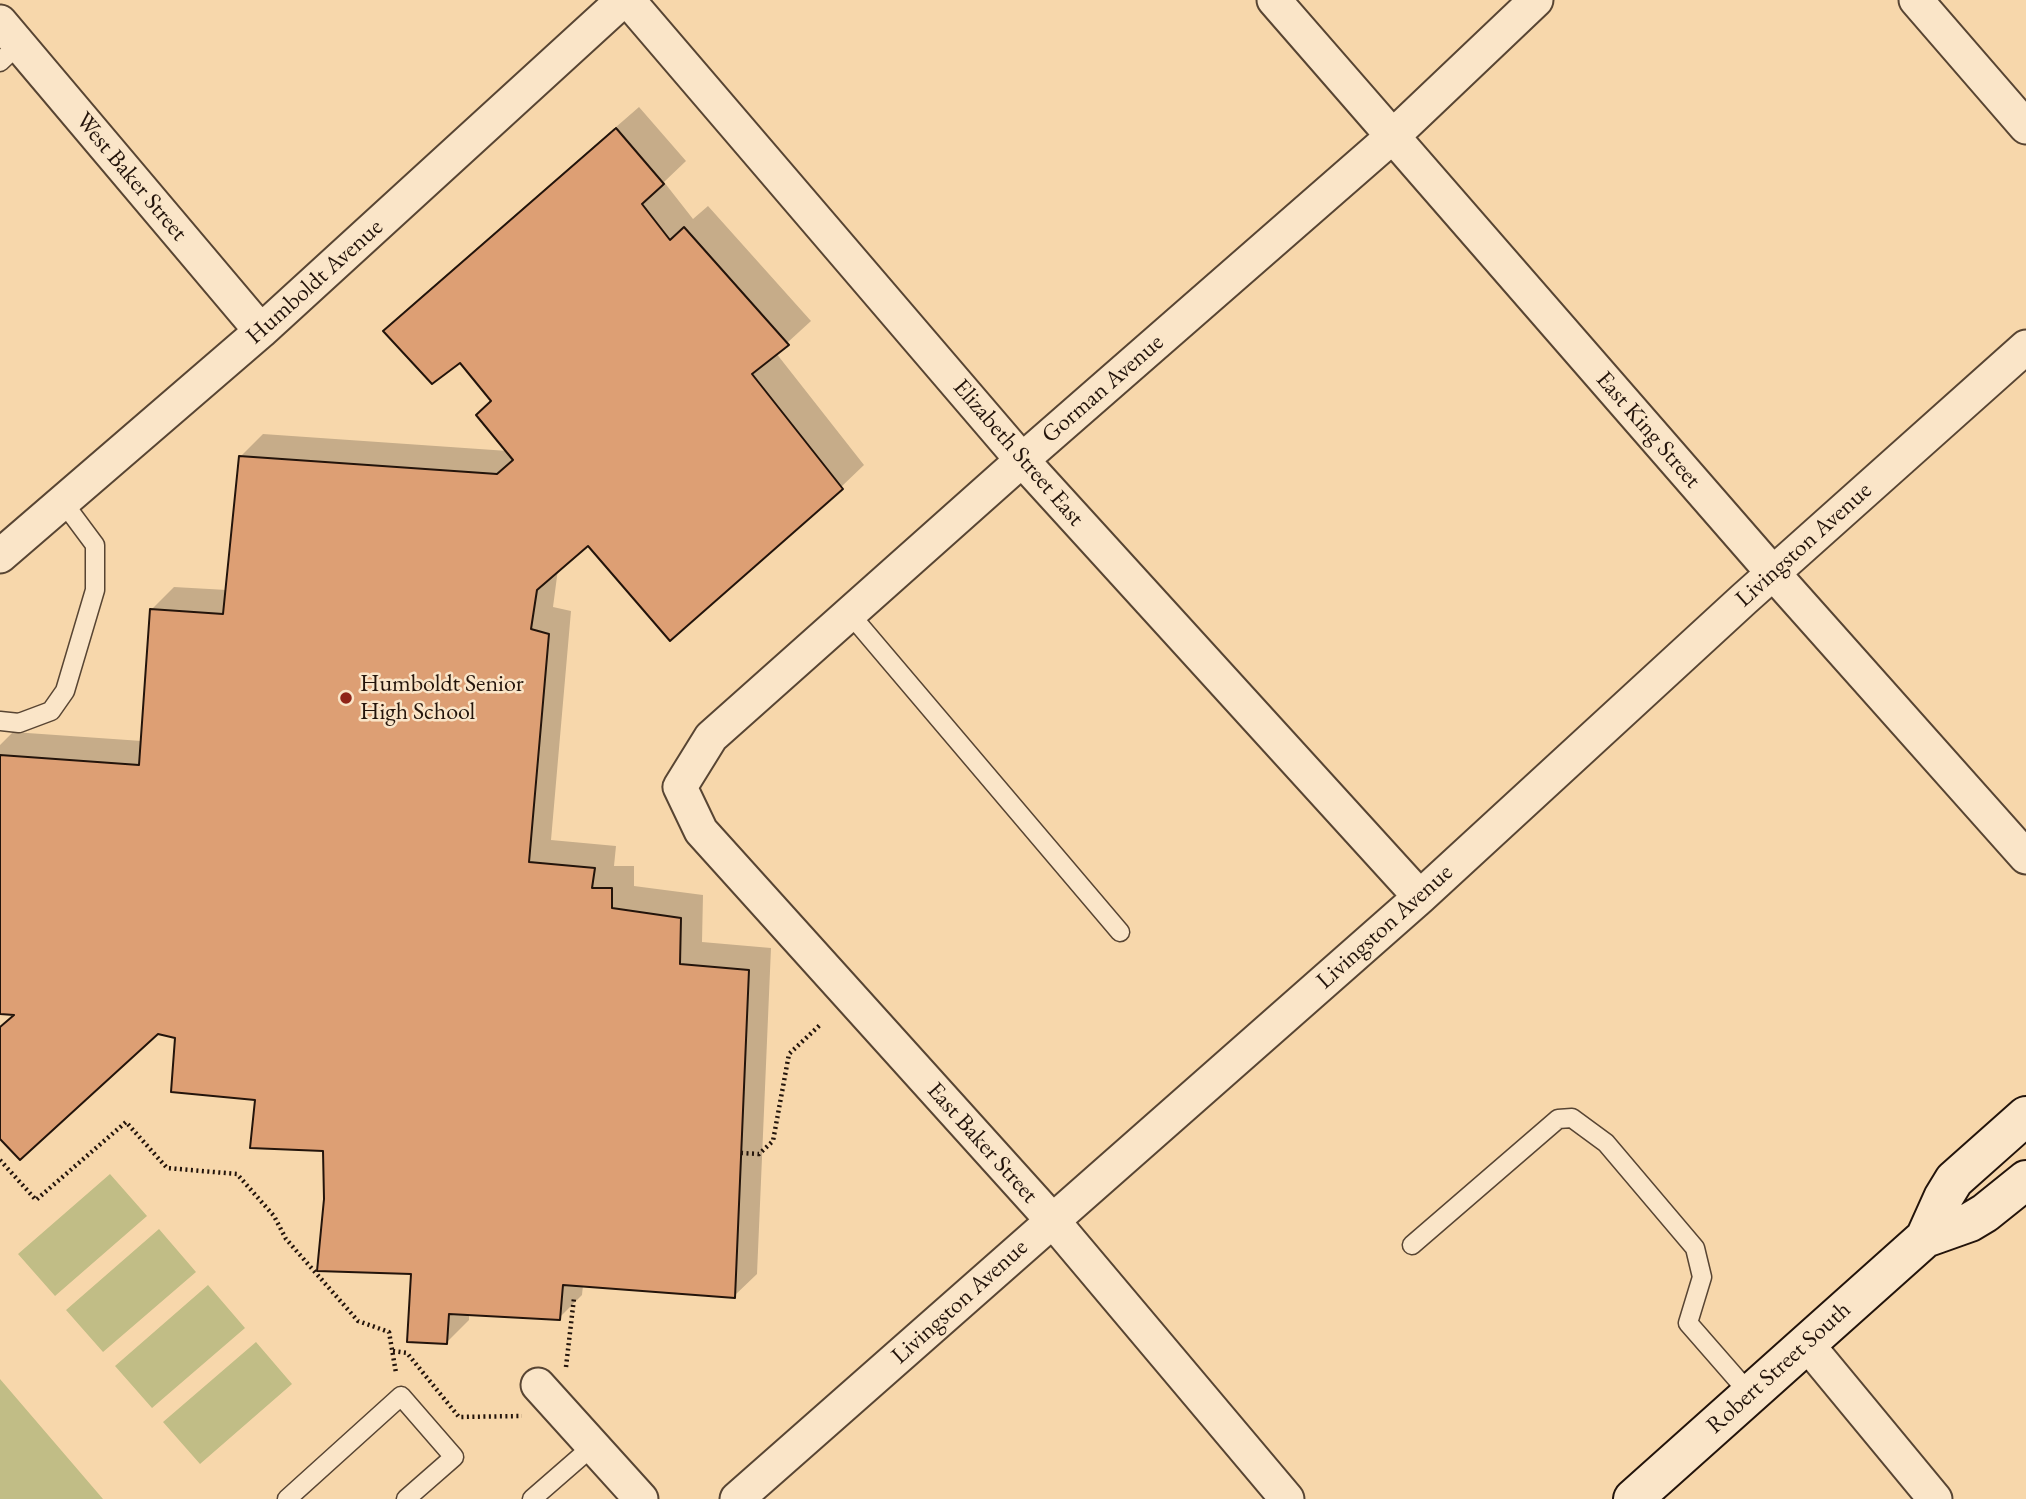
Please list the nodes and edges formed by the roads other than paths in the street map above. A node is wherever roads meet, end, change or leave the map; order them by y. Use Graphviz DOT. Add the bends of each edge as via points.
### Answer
graph roads {
  1 [pos="625,0"];
  2 [pos="1274,0"];
  3 [pos="1536,0"];
  4 [pos="1916,0"];
  5 [pos="6,43"];
  6 [pos="2026,127"];
  7 [pos="1393,136"];
  8 [pos="261,331"];
  9 [pos="2026,347"];
  10 [pos="1022,460"];
  11 [pos="63,502"];
  12 [pos="0,556"];
  13 [pos="1773,573"];
  14 [pos="850,614"];
  15 [pos="0,722"];
  16 [pos="680,787"];
  17 [pos="2026,857"];
  18 [pos="1420,897"];
  19 [pos="1120,932"];
  20 [pos="2026,1116"];
  21 [pos="2026,1180"];
  22 [pos="1052,1220"];
  23 [pos="1926,1238"];
  24 [pos="1412,1245"];
  25 [pos="1806,1343"];
  26 [pos="552,1378"];
  27 [pos="1750,1394"];
  28 [pos="594,1446"];
  29 [pos="287,1499"];
  30 [pos="406,1499"];
  31 [pos="532,1499"];
  32 [pos="641,1499"];
  33 [pos="737,1499"];
  34 [pos="1287,1499"];
  35 [pos="1633,1499"];
  36 [pos="1935,1499"];
  1 -- 8 [label="street, Humboldt Avenue"];
  1 -- 10 [label="street, Elizabeth Street East"];
  2 -- 7 [label="street, East King Street"];
  3 -- 7 [label="street, Gorman Avenue"];
  4 -- 6 [label="street"];
  5 -- 8 [label="street, West Baker Street"];
  7 -- 10 [label="street, Gorman Avenue"];
  7 -- 13 [label="street, East King Street"];
  8 -- 11 [label="street, Humboldt Avenue"];
  9 -- 13 [label="street, Livingston Avenue"];
  10 -- 14 [label="street, Gorman Avenue"];
  10 -- 18 [label="street, Elizabeth Street East"];
  11 -- 12 [label="street, Humboldt Avenue"];
  11 -- 15 [label="lane" via="95,545 94,590 65,691 51,711 19,723"];
  13 -- 17 [label="street, East King Street"];
  13 -- 18 [label="street, Livingston Avenue"];
  14 -- 16 [label="street, Gorman Avenue" via="711,737"];
  14 -- 19 [label="lane"];
  16 -- 22 [label="street, East Baker Street" via="701,831"];
  18 -- 22 [label="street, Livingston Avenue"];
  20 -- 23 [label="main road, Robert Street South" via="1954,1180"];
  21 -- 23 [label="main road, Robert Street South" via="1970,1222"];
  22 -- 33 [label="street, Livingston Avenue"];
  22 -- 34 [label="street, East Baker Street"];
  23 -- 25 [label="main road, Robert Street South"];
  24 -- 27 [label="lane" via="1559,1119 1572,1118 1606,1143 1695,1248 1702,1277 1688,1323"];
  25 -- 27 [label="main road, Robert Street South"];
  25 -- 36 [label="street"];
  26 -- 28 [label="street"];
  27 -- 35 [label="main road, Robert Street South"];
  28 -- 31 [label="lane"];
  28 -- 32 [label="street"];
  29 -- 30 [label="lane" via="401,1396 454,1457"];
}
